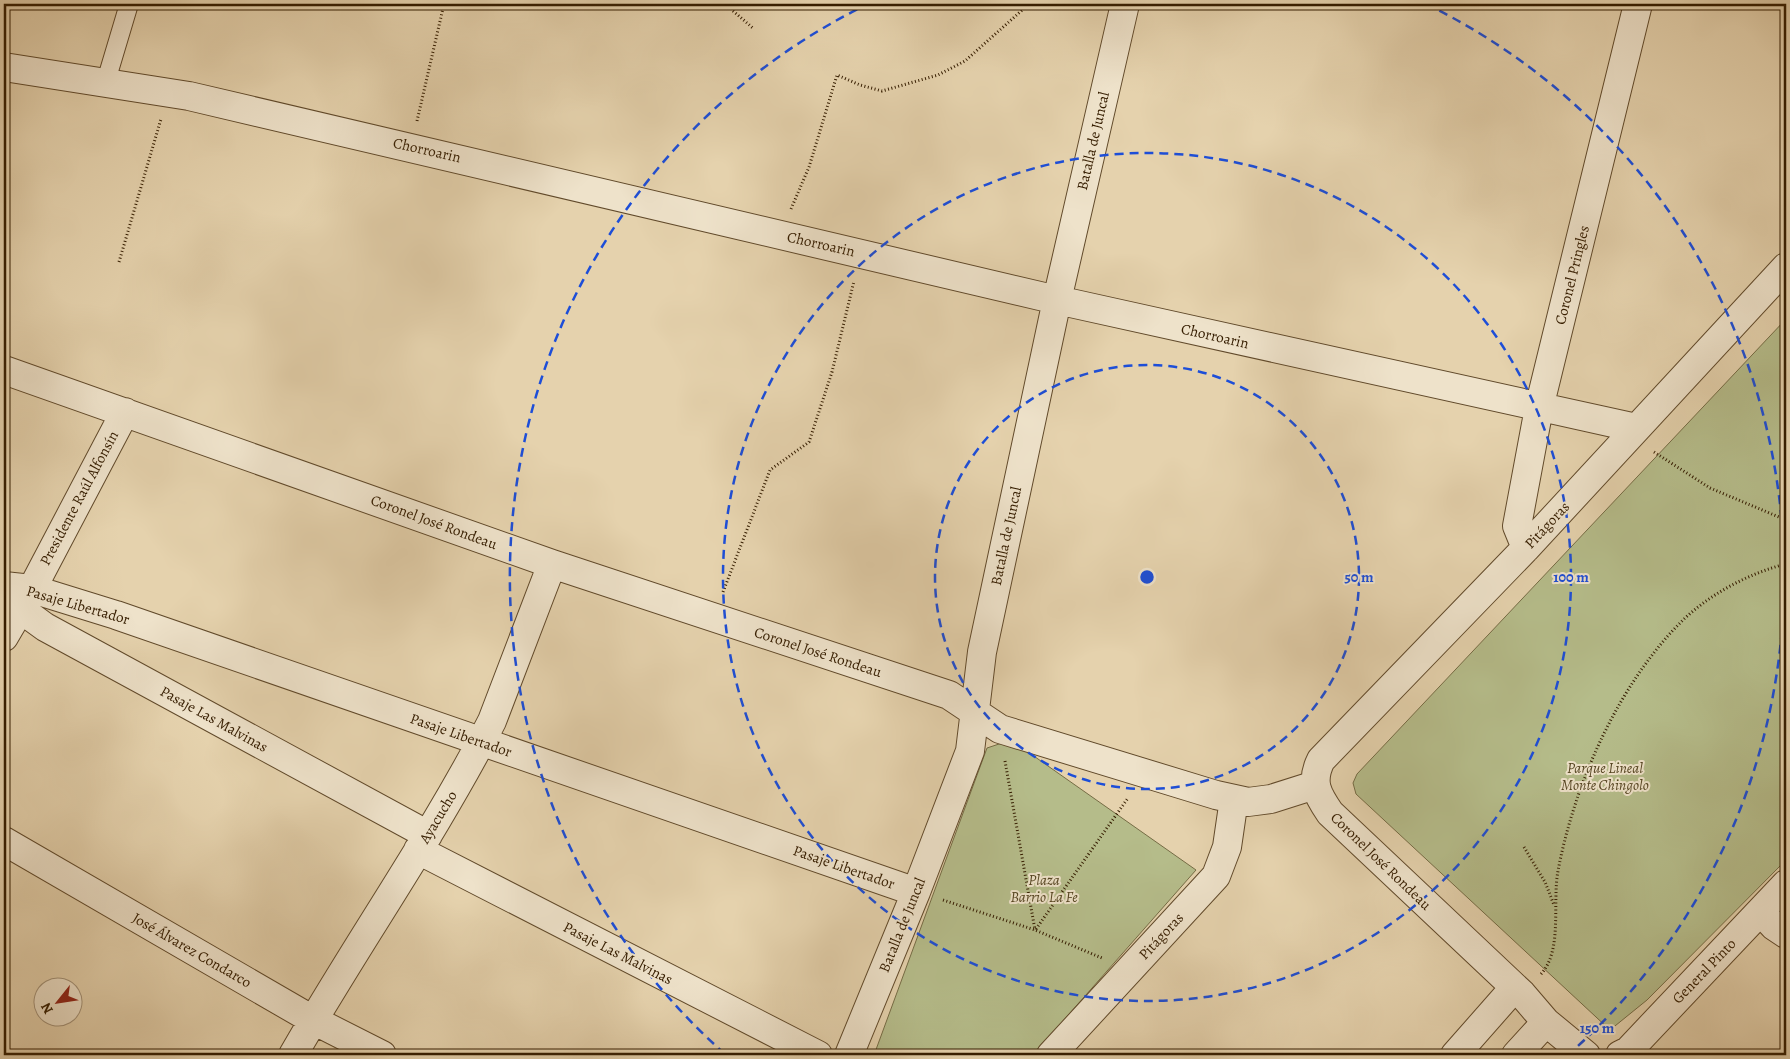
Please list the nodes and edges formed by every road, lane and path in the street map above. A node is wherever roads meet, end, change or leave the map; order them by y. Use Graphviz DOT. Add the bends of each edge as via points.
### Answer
graph roads {
  1 [pos="129,4"];
  2 [pos="444,4"];
  3 [pos="725,4"];
  4 [pos="1028,4"];
  5 [pos="1125,4"];
  6 [pos="1638,4"];
  7 [pos="754,29"];
  8 [pos="4,66"];
  9 [pos="106,81"];
  10 [pos="169,92"];
  11 [pos="411,146"];
  12 [pos="780,234"];
  13 [pos="861,254"];
  14 [pos="119,262"];
  15 [pos="1786,267"];
  16 [pos="1057,300"];
  17 [pos="4,370"];
  18 [pos="1540,408"];
  19 [pos="125,412"];
  20 [pos="1633,432"];
  21 [pos="1786,520"];
  22 [pos="1526,548"];
  23 [pos="552,564"];
  24 [pos="1786,564"];
  25 [pos="4,586"];
  26 [pos="19,598"];
  27 [pos="713,617"];
  28 [pos="4,636"];
  29 [pos="974,713"];
  30 [pos="1000,729"];
  31 [pos="481,742"];
  32 [pos="1146,773"];
  33 [pos="1315,785"];
  34 [pos="1234,799"];
  35 [pos="4,841"];
  36 [pos="423,842"];
  37 [pos="1524,847"];
  38 [pos="1786,884"];
  39 [pos="916,892"];
  40 [pos="1555,908"];
  41 [pos="1761,912"];
  42 [pos="1035,930"];
  43 [pos="1786,934"];
  44 [pos="1130,970"];
  45 [pos="1518,991"];
  46 [pos="314,1020"];
  47 [pos="1546,1022"];
  48 [pos="293,1055"];
  49 [pos="382,1055"];
  50 [pos="818,1055"];
  51 [pos="849,1055"];
  52 [pos="1051,1055"];
  53 [pos="1455,1055"];
  54 [pos="1516,1055"];
  55 [pos="1586,1055"];
  56 [pos="1620,1055"];
  1 -- 9 [label="lane"];
  2 -- 11 [label="path"];
  3 -- 7 [label="path"];
  4 -- 12 [label="path" via="965,61 938,74 882,91 837,75 809,167"];
  5 -- 16 [label="street, Batalla de Juncal"];
  6 -- 18 [label="street, Coronel Pringles"];
  8 -- 9 [label="street, Chorroarin"];
  9 -- 10 [label="street, Chorroarin"];
  10 -- 11 [label="street, Chorroarin"];
  10 -- 14 [label="path"];
  11 -- 12 [label="street, Chorroarin"];
  12 -- 13 [label="street, Chorroarin"];
  13 -- 16 [label="street, Chorroarin"];
  13 -- 27 [label="path" via="832,372 809,442 770,470"];
  15 -- 20 [label="street, Pitágoras"];
  16 -- 18 [label="street, Chorroarin"];
  16 -- 29 [label="street, Batalla de Juncal" via="982,652"];
  17 -- 19 [label="street, Coronel José Rondeau"];
  18 -- 20 [label="street, Chorroarin"];
  18 -- 22 [label="street, Coronel Pringles" via="1517,526"];
  19 -- 23 [label="street, Coronel José Rondeau"];
  19 -- 26 [label="street, Presidente Raúl Alfonsín"];
  20 -- 21 [label="path" via="1710,488"];
  20 -- 22 [label="street, Pitágoras"];
  22 -- 33 [label="street, Pitágoras" via="1321,760"];
  23 -- 27 [label="street, Coronel José Rondeau"];
  23 -- 31 [label="street, Ayacucho"];
  24 -- 40 [label="path" via="1737,583 1681,621 1634,682 1617,710 1577,801 1558,873"];
  25 -- 26 [label="street, Pasaje Libertador"];
  26 -- 28 [label="street, Presidente Raúl Alfonsín"];
  26 -- 31 [label="street, Pasaje Libertador" via="116,615"];
  26 -- 36 [label="street, Pasaje Las Malvinas" via="45,627"];
  27 -- 29 [label="street, Coronel José Rondeau" via="949,695"];
  29 -- 30 [label="street, Coronel José Rondeau"];
  29 -- 39 [label="street, Batalla de Juncal" via="966,765"];
  30 -- 32 [label="street, Coronel José Rondeau"];
  30 -- 42 [label="path"];
  31 -- 36 [label="street, Ayacucho"];
  31 -- 39 [label="street, Pasaje Libertador"];
  32 -- 34 [label="street, Coronel José Rondeau"];
  32 -- 42 [label="path"];
  33 -- 34 [label="street, Coronel José Rondeau" via="1271,799 1248,802"];
  33 -- 45 [label="street, Coronel José Rondeau" via="1330,813"];
  34 -- 44 [label="street, Pitágoras" via="1227,847 1216,876"];
  35 -- 46 [label="street, José Álvarez Condarco"];
  36 -- 46 [label="street, Ayacucho"];
  36 -- 50 [label="street, Pasaje Las Malvinas"];
  37 -- 40 [label="path" via="1546,882"];
  38 -- 41 [label="street, General Pinto"];
  39 -- 42 [label="path"];
  39 -- 51 [label="street, Batalla de Juncal"];
  40 -- 45 [label="path" via="1553,956 1548,967"];
  41 -- 43 [label="street"];
  41 -- 56 [label="street, General Pinto" via="1628,1052"];
  42 -- 44 [label="path"];
  44 -- 52 [label="street, Pitágoras"];
  45 -- 47 [label="street, Coronel José Rondeau"];
  45 -- 53 [label="street"];
  46 -- 48 [label="street, Ayacucho"];
  46 -- 49 [label="street, José Álvarez Condarco"];
  47 -- 54 [label="street"];
  47 -- 55 [label="street"];
}
